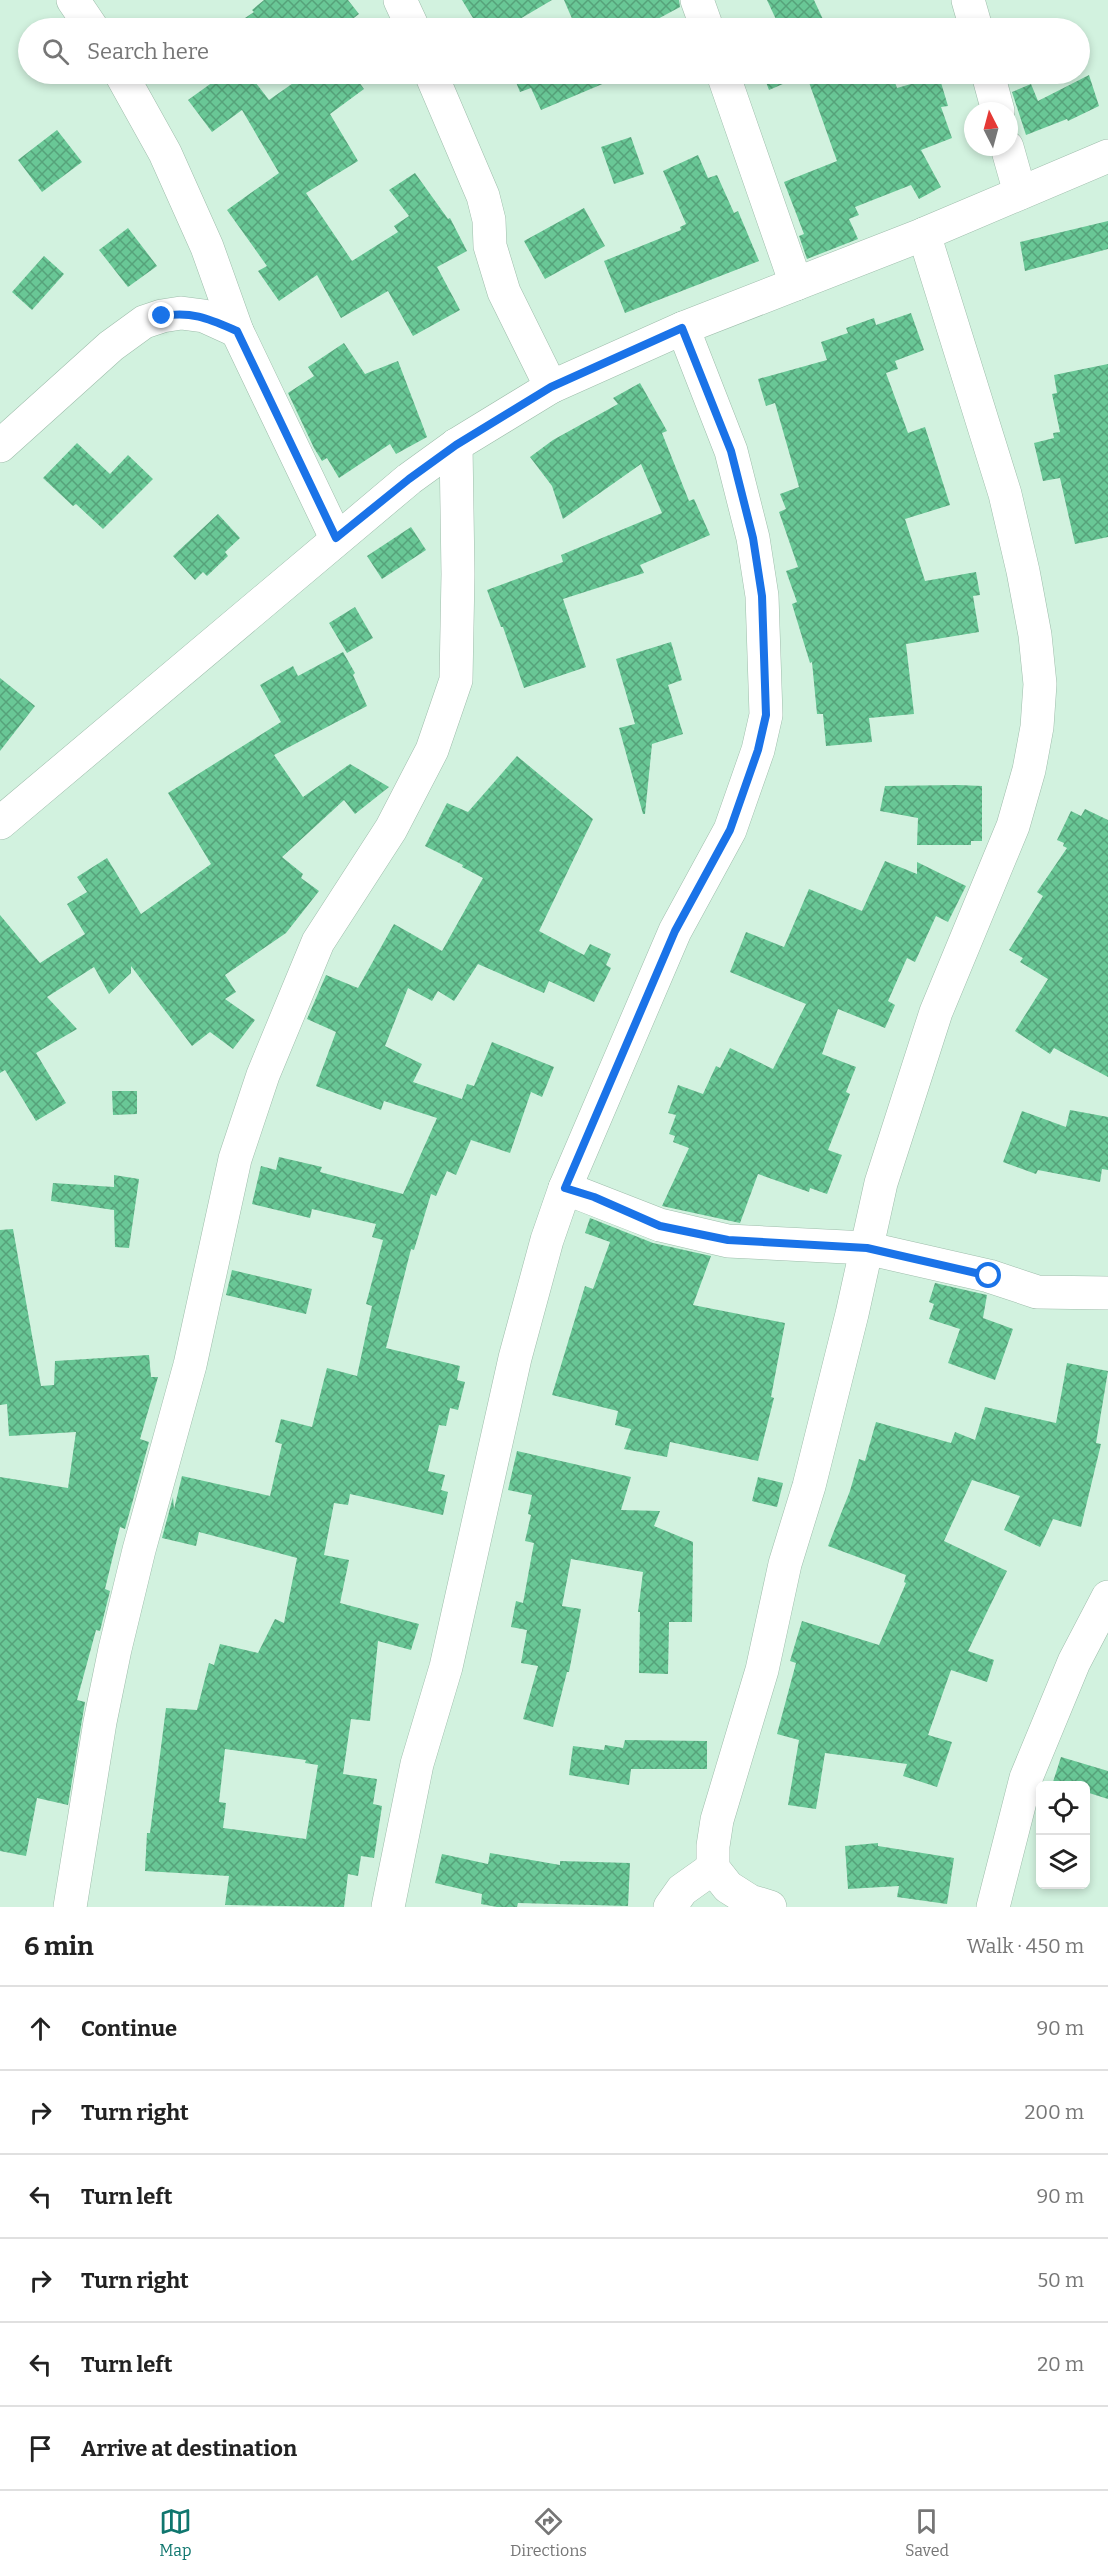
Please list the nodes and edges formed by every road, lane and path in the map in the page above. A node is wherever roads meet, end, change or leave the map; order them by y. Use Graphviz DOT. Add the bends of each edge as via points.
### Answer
graph roads {
  1 [pos="73,0"];
  2 [pos="400,0"];
  3 [pos="697,0"];
  4 [pos="968,0"];
  5 [pos="85,18"];
  6 [pos="408,18"];
  7 [pos="703,18"];
  8 [pos="973,18"];
  9 [pos="127,84"];
  10 [pos="436,84"];
  11 [pos="726,84"];
  12 [pos="991,84"];
  13 [pos="996,102"];
  14 [pos="1010,156"];
  15 [pos="1108,156"];
  16 [pos="1020,193"];
  17 [pos="924,234"];
  18 [pos="796,284"];
  19 [pos="682,328"];
  20 [pos="237,331"];
  21 [pos="551,387"];
  22 [pos="456,445"];
  23 [pos="0,446"];
  24 [pos="336,538"];
  25 [pos="0,823"];
  26 [pos="565,1188"];
  27 [pos="867,1248"];
  28 [pos="1108,1293"];
  29 [pos="1108,1597"];
  30 [pos="713,1868"];
  31 [pos="70,1907"];
  32 [pos="388,1907"];
  33 [pos="670,1907"];
  34 [pos="770,1907"];
  35 [pos="993,1907"];
  1 -- 5 [label="street"];
  2 -- 6 [label="street"];
  3 -- 7 [label="street"];
  4 -- 8 [label="street"];
  9 -- 20 [label="street" via="165,153 207,247"];
  10 -- 21 [label="street" via="483,196 490,246 504,292"];
  11 -- 18 [label="street"];
  12 -- 13 [label="street"];
  14 -- 16 [label="street"];
  15 -- 16 [label="street"];
  16 -- 17 [label="street"];
  17 -- 18 [label="street"];
  17 -- 27 [label="street" via="1005,494 1035,635 1040,684 1029,770 1013,826 936,1012 881,1183"];
  18 -- 19 [label="street"];
  19 -- 21 [label="street"];
  19 -- 26 [label="street" via="731,451 753,538 762,596 766,715 730,830 675,931"];
  20 -- 23 [label="street" via="204,316 182,313 144,322 111,346"];
  20 -- 24 [label="street"];
  21 -- 22 [label="street"];
  22 -- 24 [label="street"];
  22 -- 31 [label="street" via="456,680 432,750 391,829 318,942 262,1075 235,1159 190,1365 115,1648"];
  24 -- 25 [label="street"];
  26 -- 27 [label="street" via="660,1226 728,1240"];
  26 -- 32 [label="street" via="515,1358 446,1667 417,1764"];
  27 -- 28 [label="street" via="989,1276 1037,1292"];
  27 -- 30 [label="street" via="809,1486 785,1564 762,1670 717,1820"];
  29 -- 35 [label="street" via="1074,1662 1026,1778"];
  30 -- 33 [label="street" via="682,1890"];
  30 -- 34 [label="street" via="729,1887 750,1901"];
}
